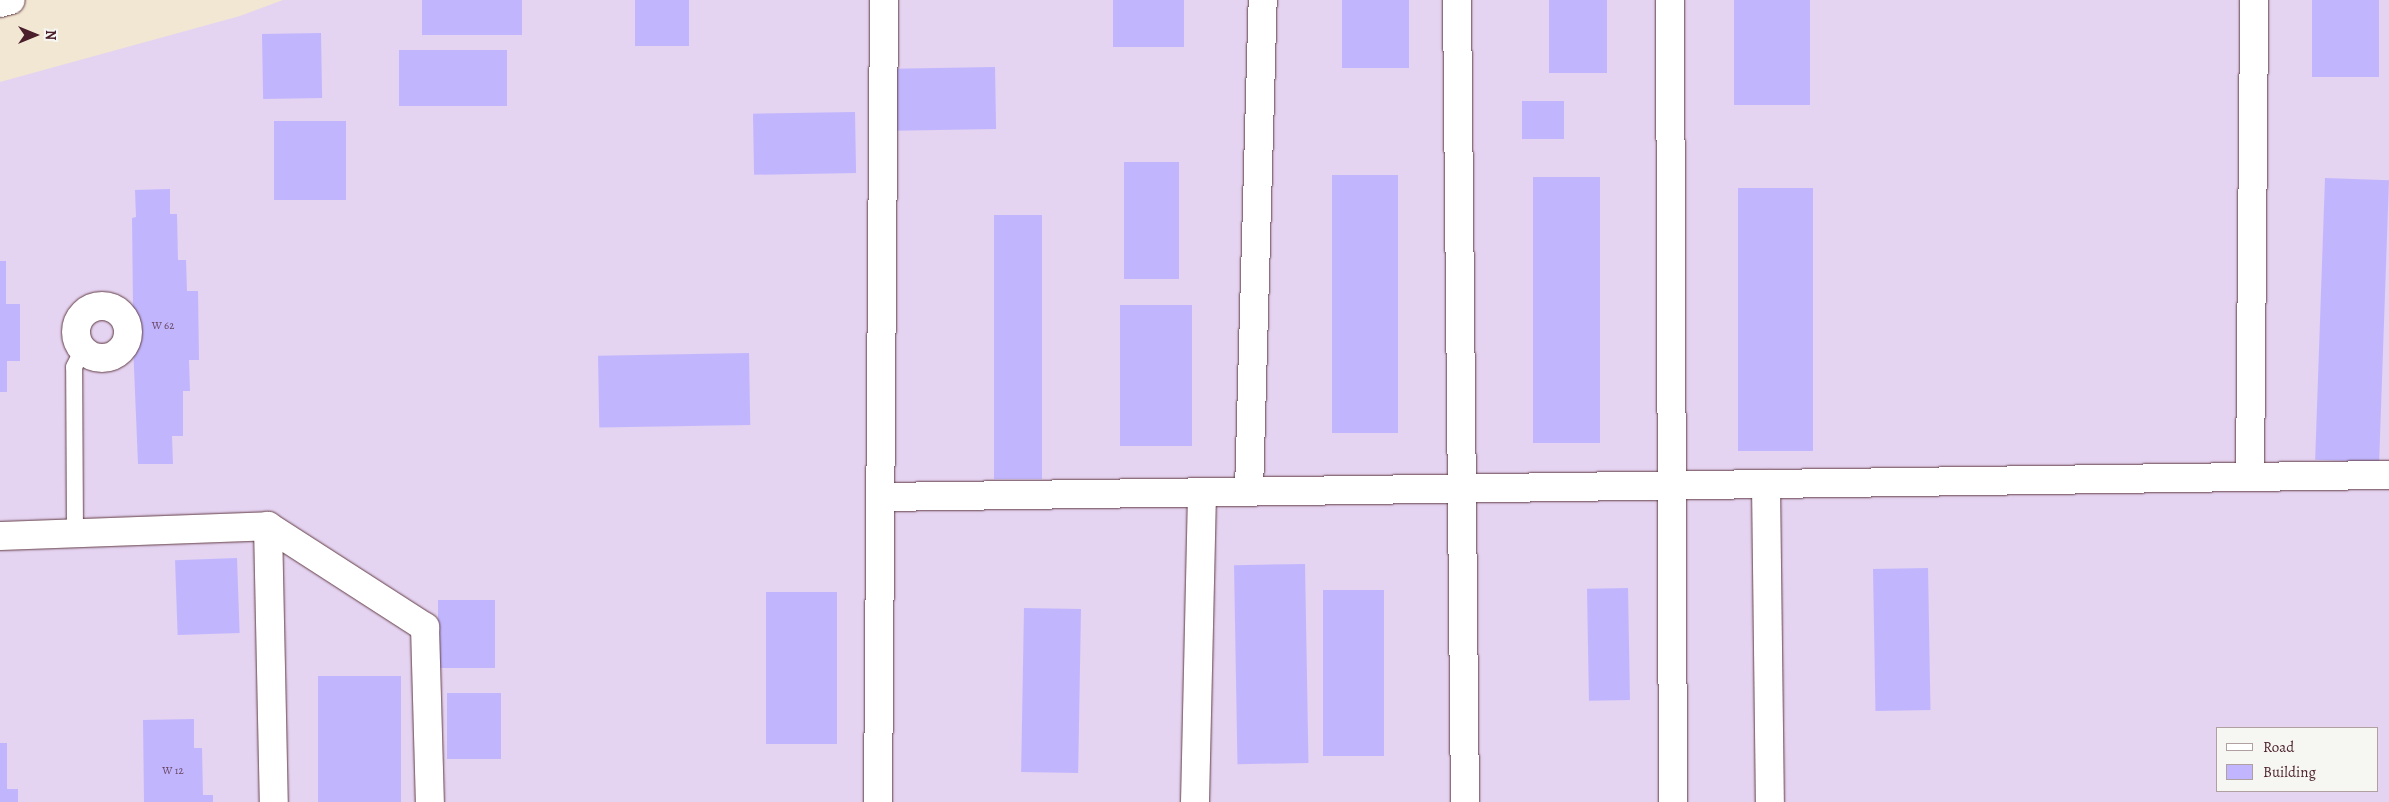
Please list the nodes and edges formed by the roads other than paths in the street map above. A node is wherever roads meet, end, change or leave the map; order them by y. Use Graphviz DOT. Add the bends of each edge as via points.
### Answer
graph roads {
  1 [pos="11,0"];
  2 [pos="884,0"];
  3 [pos="1263,0"];
  4 [pos="1457,0"];
  5 [pos="1670,0"];
  6 [pos="2254,0"];
  7 [pos="0,3"];
  8 [pos="83,349"];
  9 [pos="2389,475"];
  10 [pos="2250,477"];
  11 [pos="1766,484"];
  12 [pos="1672,485"];
  13 [pos="1462,488"];
  14 [pos="1250,491"];
  15 [pos="1202,492"];
  16 [pos="882,497"];
  17 [pos="268,526"];
  18 [pos="75,533"];
  19 [pos="0,536"];
  20 [pos="274,802"];
  21 [pos="430,802"];
  22 [pos="878,802"];
  23 [pos="1195,802"];
  24 [pos="1465,802"];
  25 [pos="1673,802"];
  26 [pos="1770,802"];
  1 -- 7 [label="street"];
  2 -- 16 [label="street"];
  3 -- 14 [label="street"];
  4 -- 13 [label="street"];
  5 -- 12 [label="street"];
  6 -- 10 [label="street"];
  8 -- 18 [label="lane" via="74,367"];
  9 -- 10 [label="street"];
  10 -- 11 [label="street"];
  11 -- 12 [label="street"];
  11 -- 26 [label="street"];
  12 -- 13 [label="street"];
  12 -- 25 [label="street"];
  13 -- 14 [label="street"];
  13 -- 24 [label="street"];
  14 -- 15 [label="street"];
  15 -- 16 [label="street"];
  15 -- 23 [label="street"];
  16 -- 22 [label="street"];
  17 -- 18 [label="street"];
  17 -- 20 [label="street"];
  17 -- 21 [label="street" via="425,627"];
  18 -- 19 [label="street"];
}
